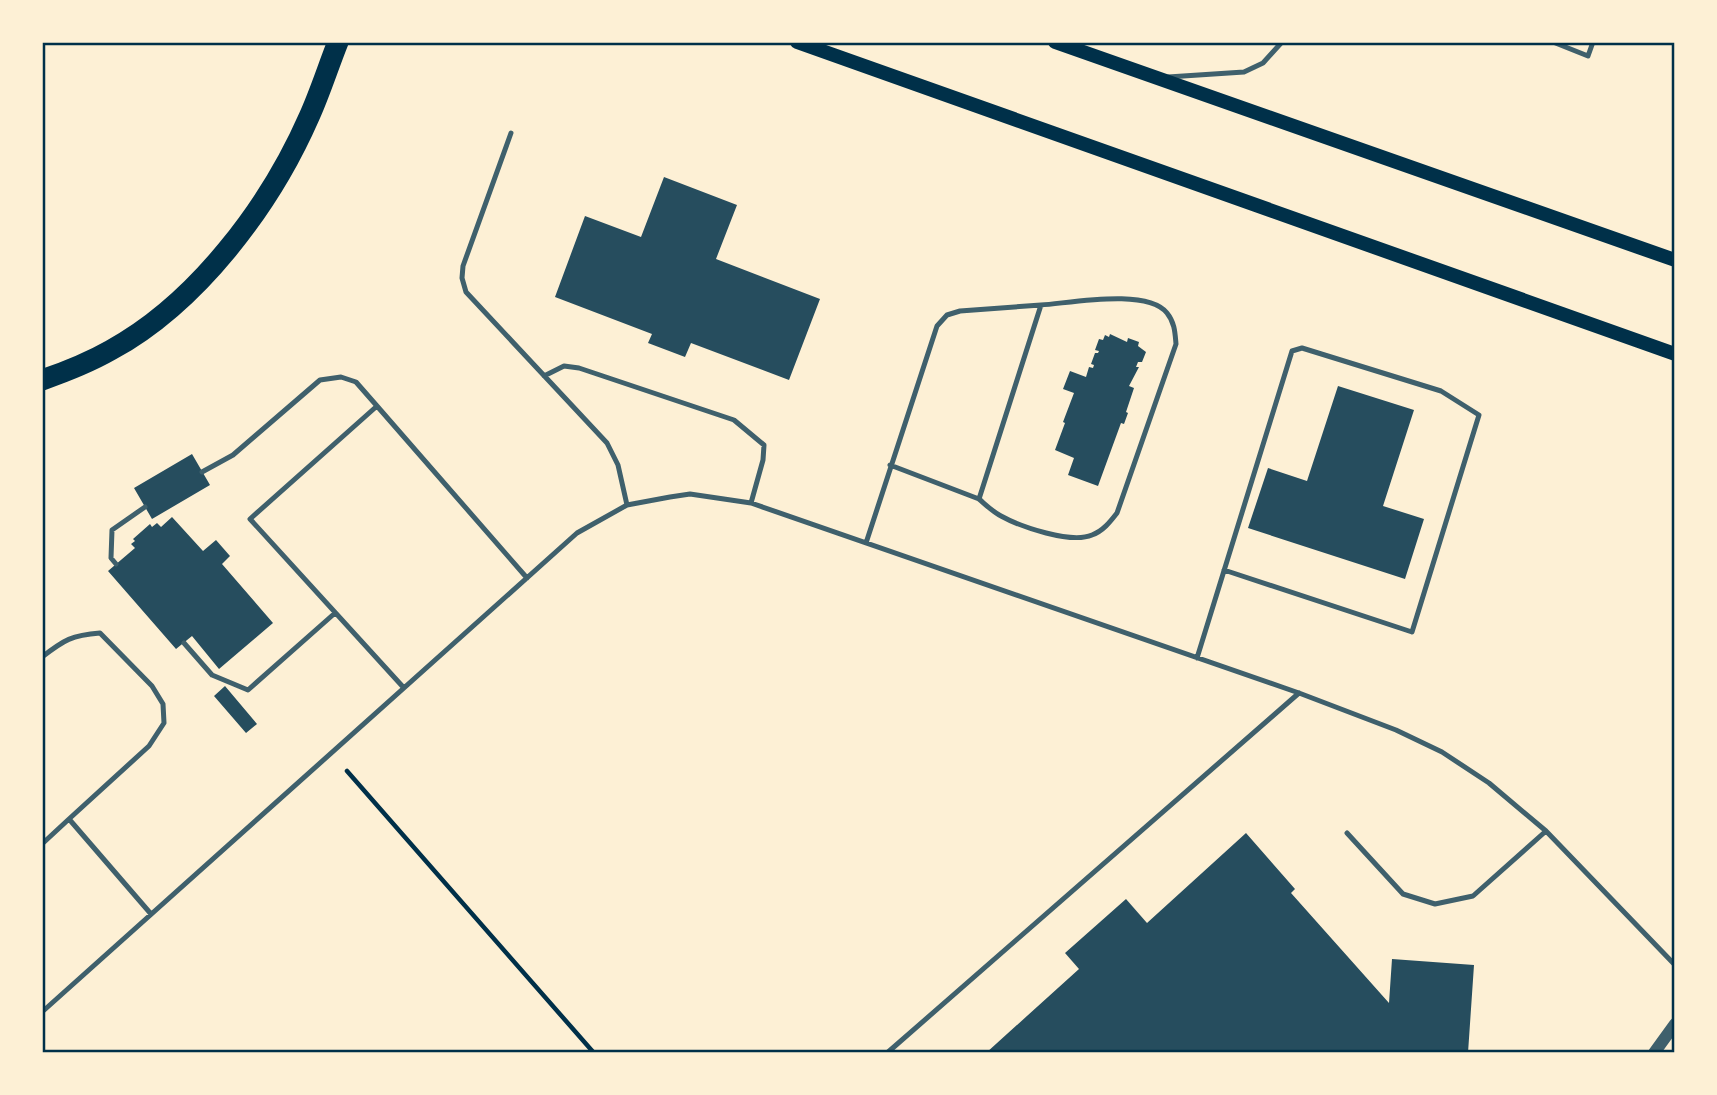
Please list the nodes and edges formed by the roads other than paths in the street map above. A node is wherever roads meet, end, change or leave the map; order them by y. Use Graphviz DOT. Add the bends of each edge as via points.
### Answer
graph roads {
  1 [pos="338,42"];
  2 [pos="797,42"];
  3 [pos="1055,42"];
  4 [pos="1282,42"];
  5 [pos="1553,42"];
  6 [pos="1593,42"];
  7 [pos="1156,78"];
  8 [pos="511,133"];
  9 [pos="1675,260"];
  10 [pos="1041,305"];
  11 [pos="1675,354"];
  12 [pos="544,376"];
  13 [pos="42,380"];
  14 [pos="377,406"];
  15 [pos="890,465"];
  16 [pos="202,472"];
  17 [pos="979,499"];
  18 [pos="751,503"];
  19 [pos="627,505"];
  20 [pos="145,507"];
  21 [pos="866,543"];
  22 [pos="116,564"];
  23 [pos="1224,570"];
  24 [pos="527,578"];
  25 [pos="335,612"];
  26 [pos="184,643"];
  27 [pos="42,657"];
  28 [pos="1197,658"];
  29 [pos="404,688"];
  30 [pos="1299,693"];
  31 [pos="69,819"];
  32 [pos="1546,831"];
  33 [pos="1346,833"];
  34 [pos="42,844"];
  35 [pos="151,914"];
  36 [pos="1675,965"];
  37 [pos="42,1012"];
  38 [pos="1675,1024"];
  39 [pos="887,1053"];
  40 [pos="1654,1053"];
  1 -- 13 [label="highway" via="309,118 277,177 242,231 201,279 157,319 111,350"];
  2 -- 11 [label="main road"];
  3 -- 7 [label="main road"];
  4 -- 7 [label="lane" via="1263,63 1244,72"];
  5 -- 6 [label="lane" via="1588,55"];
  7 -- 9 [label="main road"];
  8 -- 12 [label="lane" via="462,278 466,292"];
  10 -- 15 [label="lane" via="960,311 937,326"];
  10 -- 17 [label="lane"];
  10 -- 17 [label="lane" via="1131,298 1152,302 1166,312 1175,327 1176,344 1117,513 1104,528 1076,539 1056,536 1001,516"];
  12 -- 18 [label="lane" via="564,366 579,368 734,421 764,445"];
  12 -- 19 [label="lane" via="607,443 618,465"];
  14 -- 16 [label="lane" via="356,382 341,377 320,380 233,455"];
  14 -- 24 [label="lane"];
  14 -- 25 [label="lane" via="250,519"];
  15 -- 17 [label="lane"];
  15 -- 21 [label="lane"];
  18 -- 19 [label="lane" via="690,494"];
  18 -- 21 [label="lane"];
  19 -- 24 [label="lane" via="577,533"];
  20 -- 22 [label="lane" via="112,530 111,558"];
  21 -- 28 [label="lane"];
  23 -- 23 [label="lane" via="1292,351 1302,348 1441,391 1479,415 1412,632"];
  23 -- 28 [label="lane"];
  24 -- 29 [label="lane"];
  25 -- 26 [label="lane" via="247,690 212,675"];
  25 -- 29 [label="lane"];
  27 -- 31 [label="lane" via="77,635 100,633 152,686 163,704 164,723 149,746"];
  28 -- 30 [label="lane"];
  29 -- 35 [label="lane"];
  30 -- 32 [label="lane" via="1442,752 1489,783"];
  30 -- 39 [label="lane"];
  31 -- 34 [label="lane"];
  31 -- 35 [label="lane"];
  32 -- 33 [label="lane" via="1473,896 1435,904 1403,894"];
  32 -- 36 [label="lane"];
  35 -- 37 [label="lane"];
  38 -- 40 [label="street"];
}
